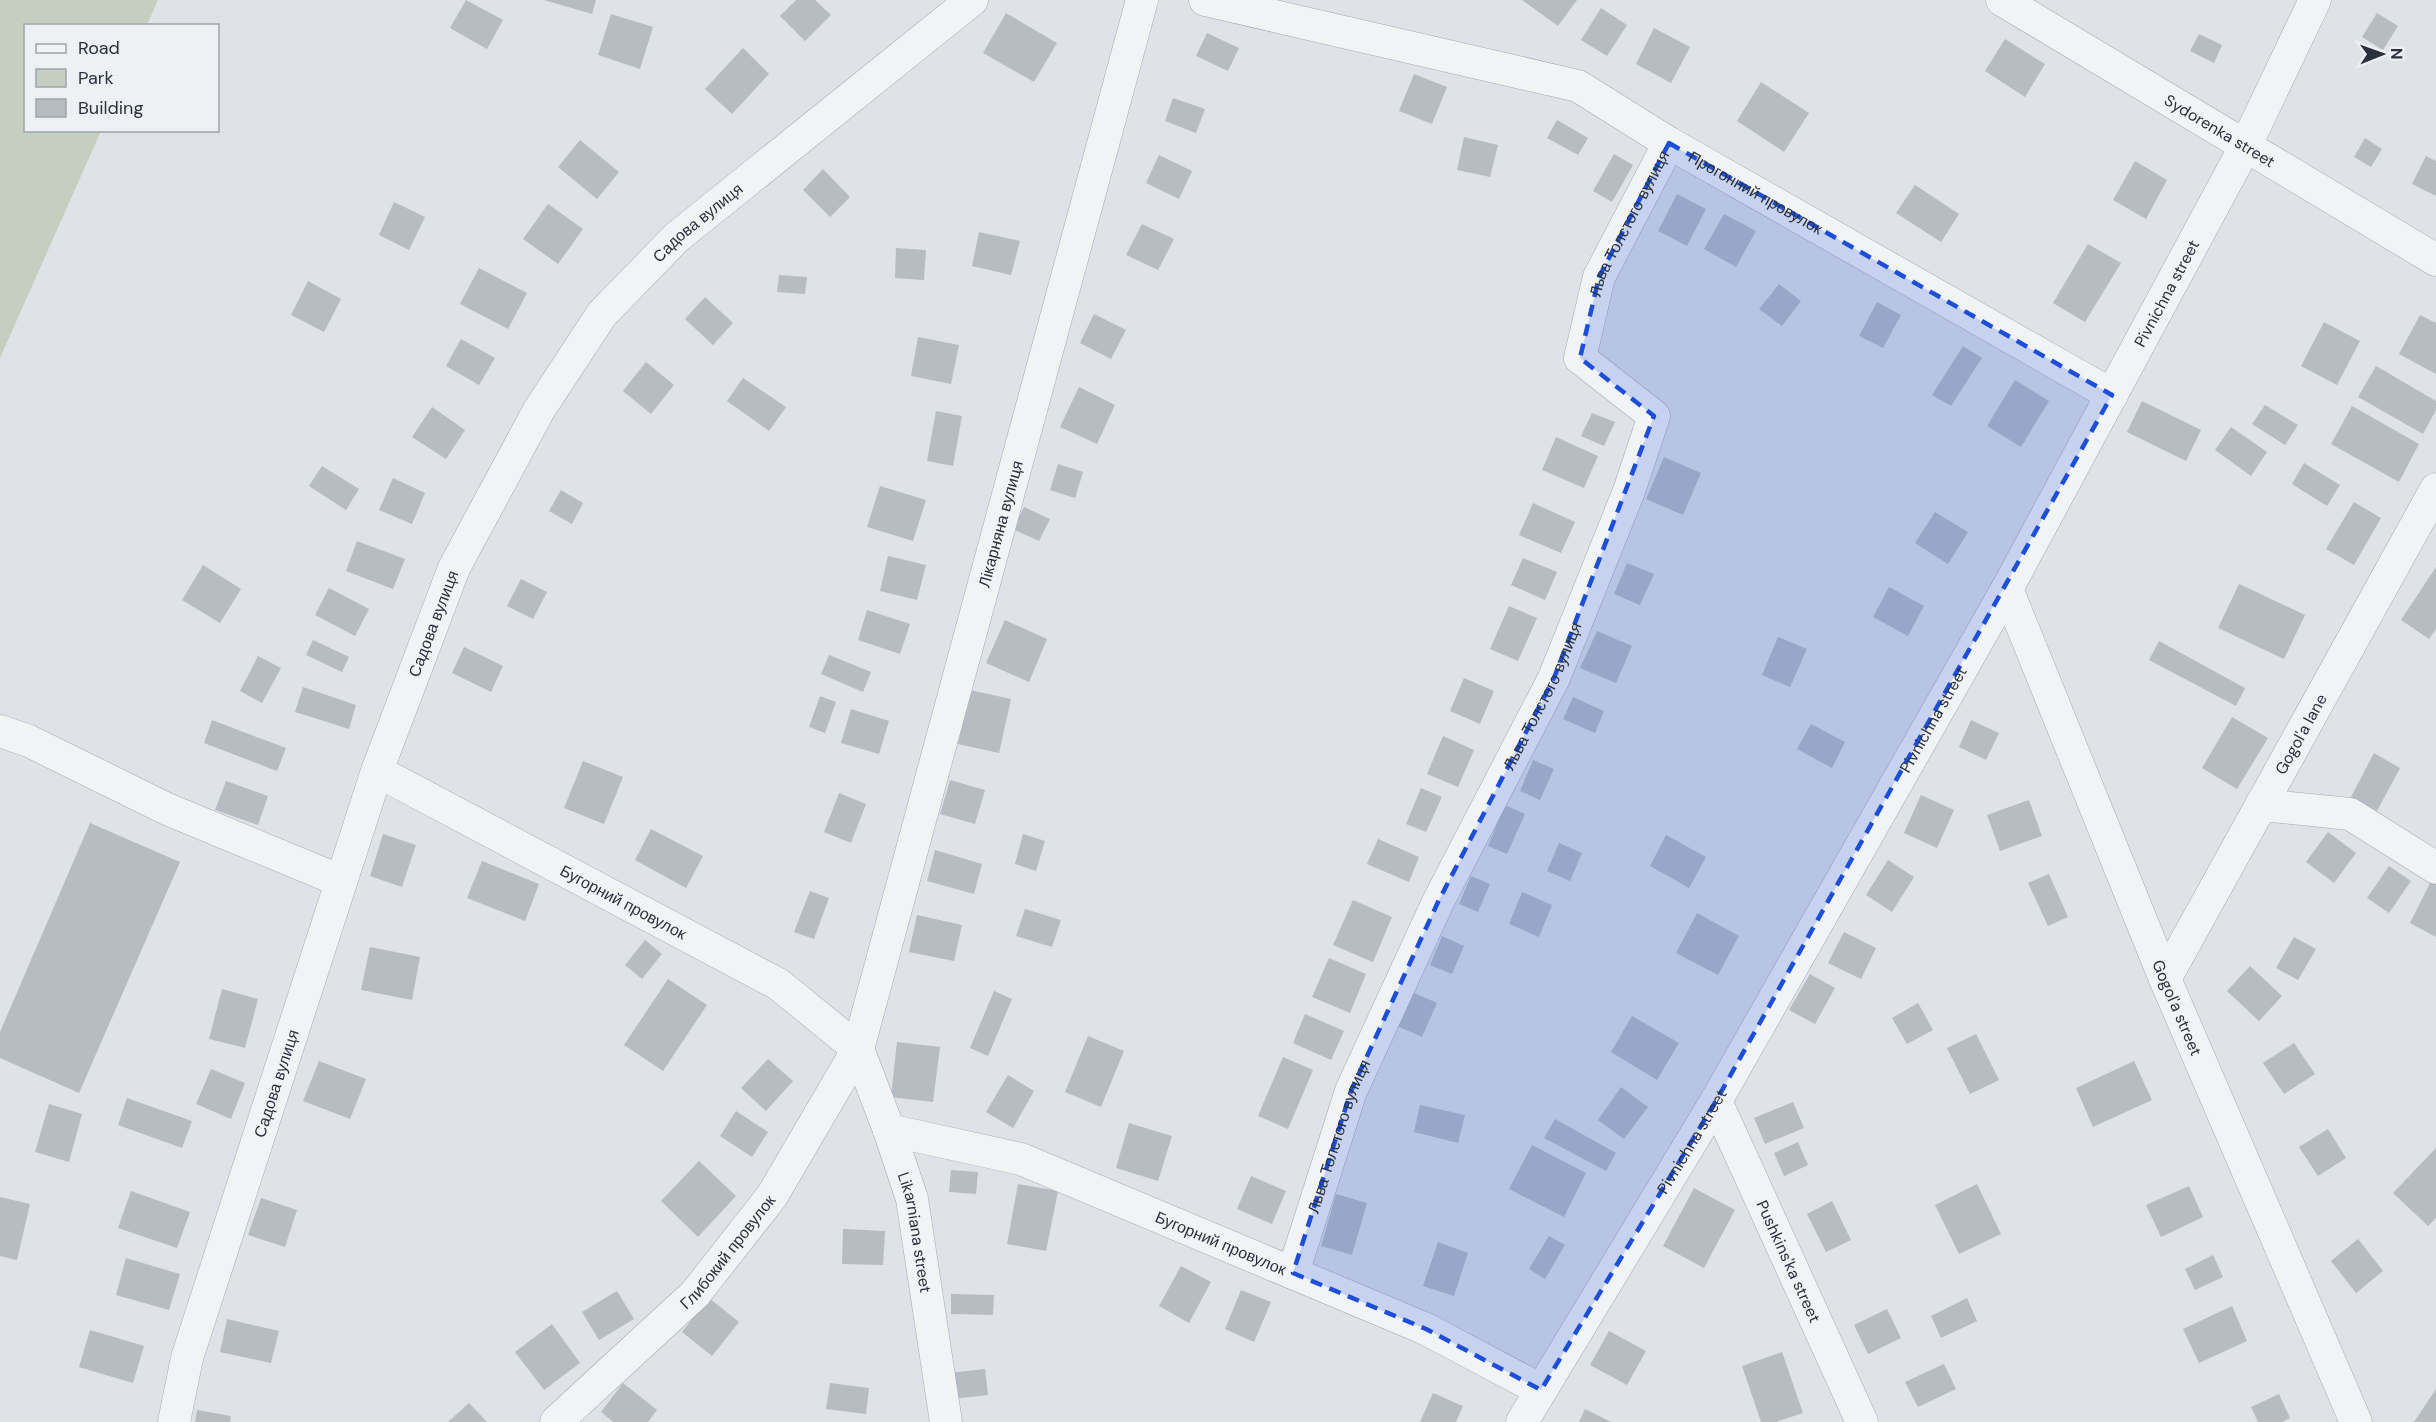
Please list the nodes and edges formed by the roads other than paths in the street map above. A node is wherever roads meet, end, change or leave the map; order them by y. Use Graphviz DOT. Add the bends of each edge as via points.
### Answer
graph roads {
  1 [pos="972,0"];
  2 [pos="1142,0"];
  3 [pos="1205,0"];
  4 [pos="2002,0"];
  5 [pos="2315,0"];
  6 [pos="1669,143"];
  7 [pos="2245,147"];
  8 [pos="2436,260"];
  9 [pos="2112,395"];
  10 [pos="2436,489"];
  11 [pos="2007,588"];
  12 [pos="0,731"];
  13 [pos="377,771"];
  14 [pos="2261,805"];
  15 [pos="2436,868"];
  16 [pos="341,881"];
  17 [pos="2165,979"];
  18 [pos="858,1049"];
  19 [pos="1716,1101"];
  20 [pos="889,1130"];
  21 [pos="1293,1273"];
  22 [pos="933,1346"];
  23 [pos="1541,1390"];
  24 [pos="174,1422"];
  25 [pos="556,1422"];
  26 [pos="923,1422"];
  27 [pos="946,1422"];
  28 [pos="1522,1422"];
  29 [pos="1863,1422"];
  30 [pos="2356,1422"];
  1 -- 13 [label="street, Садова вулиця" via="677,237 602,314 539,410 454,568"];
  2 -- 18 [label="street, Лікарняна вулиця"];
  3 -- 6 [label="street, Прогонний провулок" via="1578,86"];
  4 -- 7 [label="street, Sydorenka street"];
  5 -- 7 [label="street, Pivnichna street"];
  6 -- 9 [label="street, Прогонний провулок"];
  6 -- 21 [label="street, Льва Толстого вулиця" via="1599,277 1580,358 1654,416 1629,491 1554,678 1438,902 1351,1091"];
  7 -- 8 [label="street, Sydorenka street"];
  7 -- 9 [label="street, Pivnichna street"];
  9 -- 11 [label="street, Pivnichna street"];
  10 -- 14 [label="street, Gogol'a lane"];
  11 -- 17 [label="street, Gogol'a street"];
  11 -- 19 [label="street, Pivnichna street"];
  12 -- 16 [label="street" via="167,809"];
  13 -- 16 [label="street, Садова вулиця"];
  13 -- 18 [label="street, Бугорний провулок" via="778,984"];
  14 -- 15 [label="street" via="2350,814"];
  14 -- 17 [label="street, Gogol'a lane"];
  16 -- 24 [label="street, Садова вулиця" via="187,1358"];
  17 -- 30 [label="street, Gogol'a street"];
  18 -- 20 [label="street, Likarniana street"];
  18 -- 25 [label="street, Глибокий провулок" via="772,1196 695,1294"];
  19 -- 23 [label="street, Pivnichna street"];
  19 -- 29 [label="street, Pushkins'ka street"];
  20 -- 21 [label="street, Бугорний провулок" via="1021,1159"];
  20 -- 22 [label="street, Likarniana street" via="912,1199"];
  21 -- 23 [label="street, Бугорний провулок" via="1426,1329"];
  22 -- 26 [label="street"];
  22 -- 27 [label="street, Likarniana street"];
  23 -- 28 [label="street, Pivnichna street"];
}
